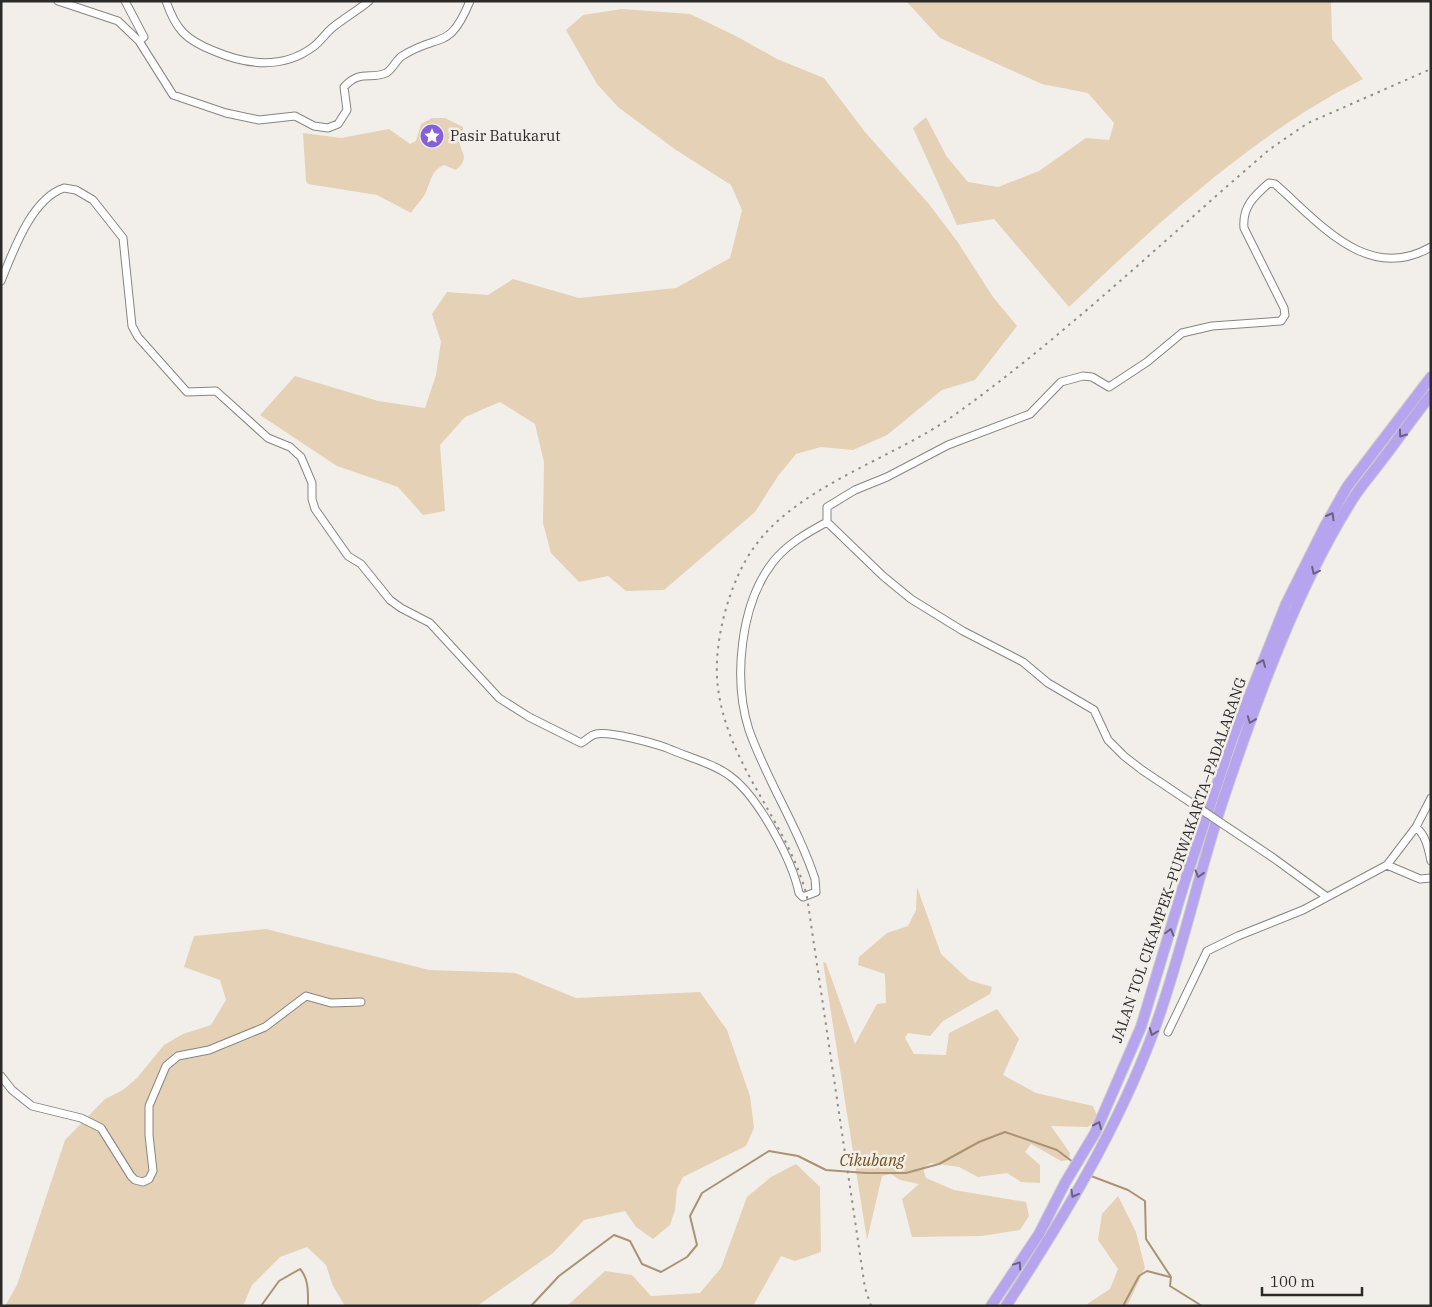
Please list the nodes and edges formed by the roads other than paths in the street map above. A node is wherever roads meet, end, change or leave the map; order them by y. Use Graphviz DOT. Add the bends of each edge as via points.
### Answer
graph roads {
  1 [pos="58,1"];
  2 [pos="124,1"];
  3 [pos="166,1"];
  4 [pos="369,1"];
  5 [pos="470,1"];
  6 [pos="139,41"];
  7 [pos="1431,247"];
  8 [pos="1,281"];
  9 [pos="1431,377"];
  10 [pos="1431,395"];
  11 [pos="827,522"];
  12 [pos="1431,798"];
  13 [pos="1416,827"];
  14 [pos="1431,861"];
  15 [pos="1387,865"];
  16 [pos="1431,878"];
  17 [pos="1327,897"];
  18 [pos="361,1002"];
  19 [pos="1168,1032"];
  20 [pos="1,1076"];
  21 [pos="990,1306"];
  22 [pos="1006,1306"];
  1 -- 6 [label="street" via="118,21"];
  2 -- 6 [label="street" via="141,28 144,37"];
  3 -- 4 [label="street" via="179,31 192,41 235,60 258,64 279,62 312,48 332,28"];
  5 -- 6 [label="street" via="463,18 449,37 400,57 386,73 351,79 344,87 347,110 338,124 328,128 314,126 295,116 259,120 173,96"];
  7 -- 11 [label="street" via="1395,260 1369,255 1322,229 1269,182 1247,206 1243,222 1284,308 1285,315 1281,321 1212,326 1182,333 1109,387 1092,377 1083,376 1061,382 1030,414 948,445 827,507"];
  8 -- 11 [label="street" via="14,247 48,197 64,188 91,198 124,239 130,318 137,334 187,392 216,391 268,438 298,453 312,483 315,509 348,556 361,564 390,600 430,623 495,694 529,717 581,743 598,733 639,739 731,776 763,814 803,897 816,892 815,879 750,732 743,704 741,663 748,613 760,582 784,551 803,535"];
  21 -- 9 [label="highway, JALAN TOL CIKAMPEK–PURWAKARTA–PADALARANG, one-way" via="1038,1234 1095,1133 1141,1027 1184,884 1232,742 1286,604 1347,487"];
  10 -- 22 [label="highway, JALAN TOL CIKAMPEK–PURWAKARTA–PADALARANG, one-way" via="1350,504 1298,605 1224,794 1152,1035 1108,1137 1045,1247"];
  11 -- 17 [label="street, bridge" via="911,599 1022,662 1048,683 1094,710 1108,740 1124,756"];
  12 -- 13 [label="street"];
  13 -- 14 [label="street" via="1428,844"];
  13 -- 15 [label="street"];
  15 -- 16 [label="street" via="1420,879"];
  15 -- 17 [label="street"];
  17 -- 19 [label="street" via="1207,951"];
  18 -- 20 [label="street" via="331,1002 306,996 265,1027 209,1050 183,1054 174,1059 164,1069 151,1100 149,1134 153,1171 143,1182 131,1176 101,1128 81,1118 32,1106"];
}
